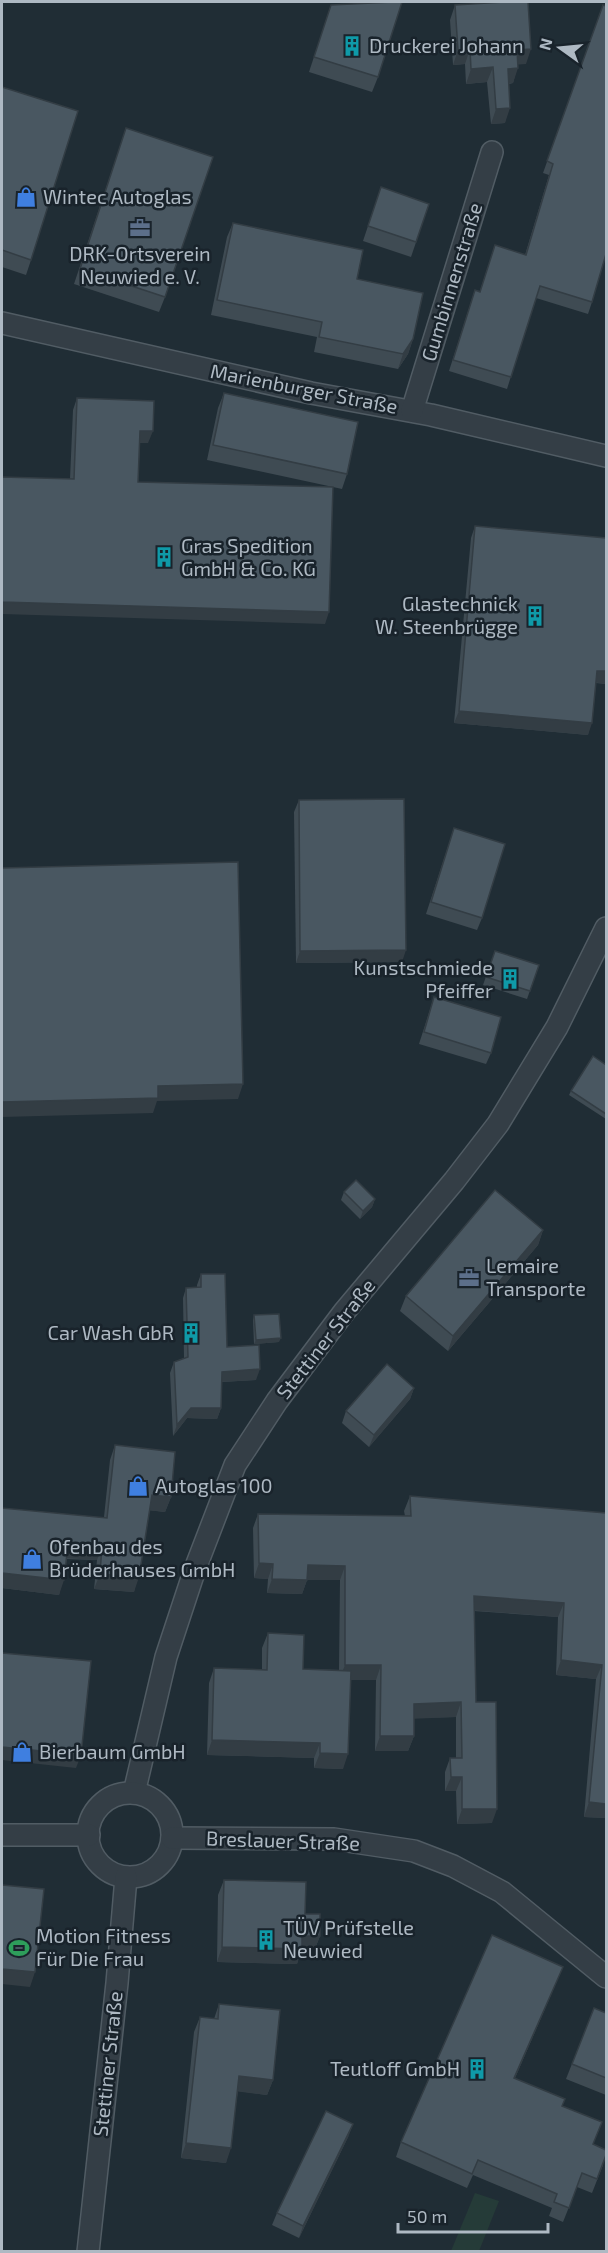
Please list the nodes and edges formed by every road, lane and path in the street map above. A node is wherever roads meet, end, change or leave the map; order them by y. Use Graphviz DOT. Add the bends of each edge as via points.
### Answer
graph roads {
  1 [pos="492,152"];
  2 [pos="2,323"];
  3 [pos="412,411"];
  4 [pos="606,456"];
  5 [pos="606,928"];
  6 [pos="134,1793"];
  7 [pos="2,1835"];
  8 [pos="89,1835"];
  9 [pos="172,1838"];
  10 [pos="126,1877"];
  11 [pos="606,1977"];
  12 [pos="88,2252"];
  1 -- 3 [label="street, Gumbinnenstraße"];
  2 -- 3 [label="street, Marienburger Straße" via="311,393"];
  3 -- 4 [label="street, Marienburger Straße"];
  5 -- 6 [label="street, Stettiner Straße" via="557,1027 498,1125 344,1312 235,1465 166,1657"];
  6 -- 8 [label="street" via="108,1800 97,1810"];
  6 -- 9 [label="street" via="158,1803 171,1825"];
  7 -- 8 [label="street"];
  8 -- 10 [label="street" via="90,1848 99,1863"];
  9 -- 10 [label="street" via="162,1863 152,1872"];
  9 -- 11 [label="street, Breslauer Straße" via="334,1839 414,1851 502,1892"];
  10 -- 12 [label="street, Stettiner Straße"];
}
